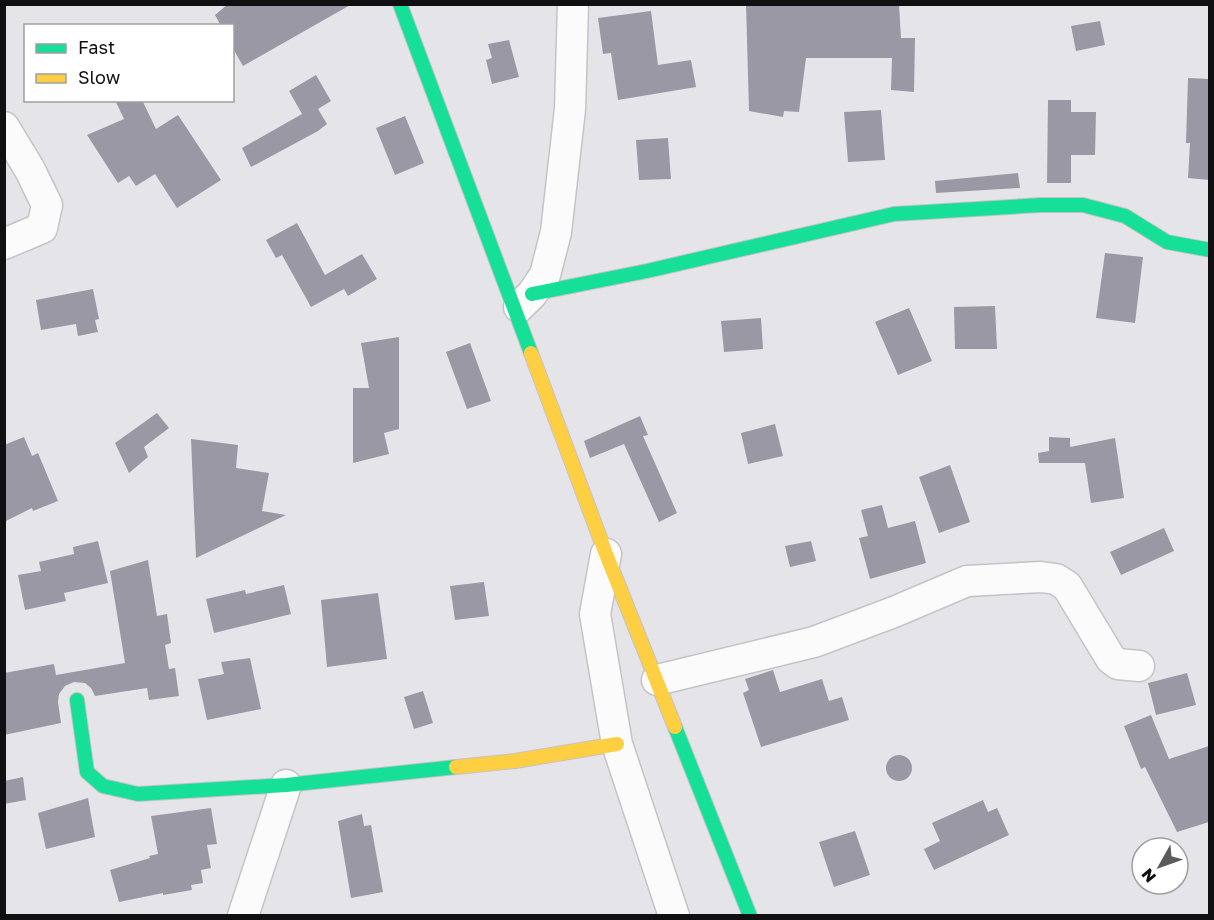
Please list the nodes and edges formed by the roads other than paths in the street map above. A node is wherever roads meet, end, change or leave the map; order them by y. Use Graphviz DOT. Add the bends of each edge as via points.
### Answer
graph roads {
  1 [pos="399,4"];
  2 [pos="573,4"];
  3 [pos="4,127"];
  4 [pos="4,244"];
  5 [pos="1209,250"];
  6 [pos="523,302"];
  7 [pos="606,554"];
  8 [pos="1139,666"];
  9 [pos="657,680"];
  10 [pos="77,700"];
  11 [pos="617,744"];
  12 [pos="286,785"];
  13 [pos="243,915"];
  14 [pos="674,915"];
  15 [pos="750,915"];
  1 -- 6 [label="street"];
  2 -- 6 [label="street" via="570,109 556,232 545,275"];
  3 -- 4 [label="street" via="46,205 42,228"];
  5 -- 6 [label="street" via="1167,242 1125,216 1083,206 906,213"];
  6 -- 7 [label="street"];
  7 -- 9 [label="street"];
  7 -- 11 [label="street" via="595,614"];
  8 -- 9 [label="street" via="1118,664 1111,658 1067,586 1056,579 1041,577 967,581 814,642"];
  9 -- 15 [label="street"];
  10 -- 12 [label="street" via="87,772 102,786 138,794"];
  11 -- 12 [label="street" via="515,761"];
  11 -- 14 [label="street"];
  12 -- 13 [label="street"];
}
